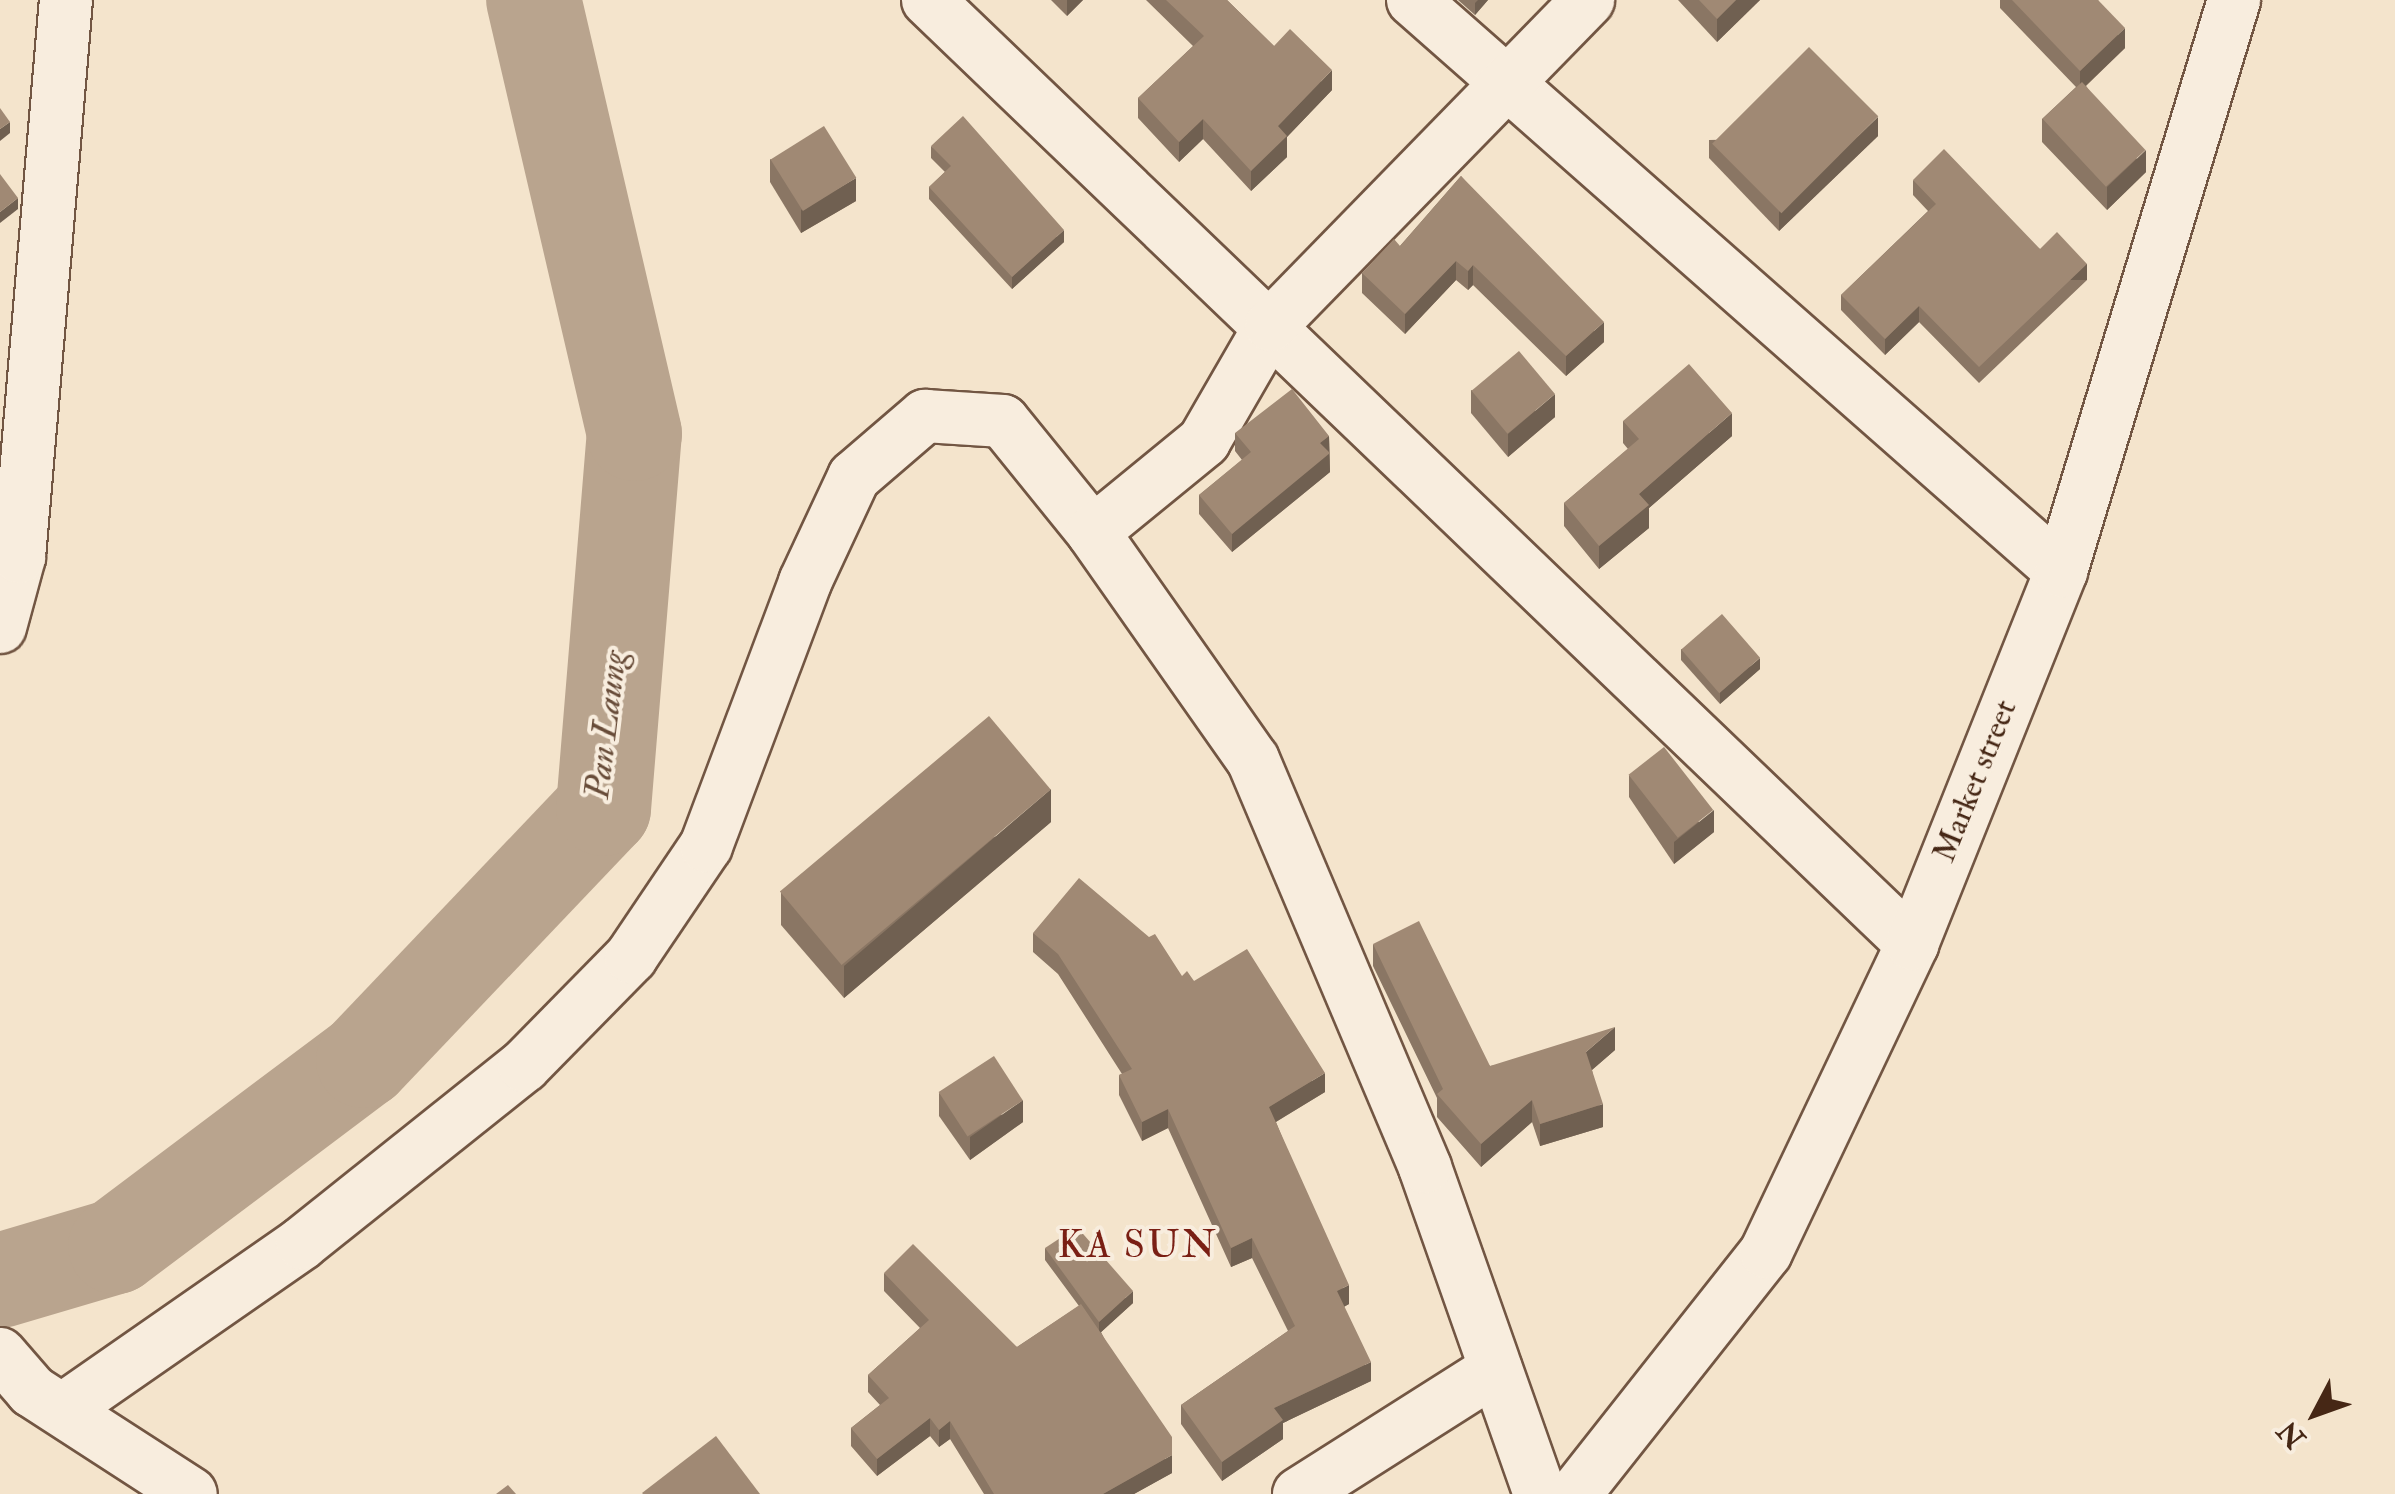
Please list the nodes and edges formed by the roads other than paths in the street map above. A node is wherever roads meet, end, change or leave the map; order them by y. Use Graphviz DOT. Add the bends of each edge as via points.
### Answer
graph roads {
  1 [pos="66,0"];
  2 [pos="928,0"];
  3 [pos="1413,0"];
  4 [pos="1588,0"];
  5 [pos="2234,0"];
  6 [pos="1509,87"];
  7 [pos="1271,325"];
  8 [pos="1093,532"];
  9 [pos="2061,571"];
  10 [pos="0,627"];
  11 [pos="1912,944"];
  12 [pos="0,1354"];
  13 [pos="1496,1369"];
  14 [pos="65,1408"];
  15 [pos="191,1494"];
  16 [pos="1299,1494"];
  17 [pos="1540,1494"];
  18 [pos="1575,1494"];
  1 -- 10 [label="street" via="19,556"];
  2 -- 7 [label="street"];
  3 -- 6 [label="street"];
  4 -- 6 [label="street"];
  5 -- 9 [label="street, Market street"];
  6 -- 7 [label="street"];
  6 -- 9 [label="street"];
  7 -- 8 [label="street" via="1204,441"];
  7 -- 11 [label="street"];
  8 -- 13 [label="street" via="1253,760 1425,1167"];
  8 -- 14 [label="street" via="1003,422 925,416 854,476 805,582 706,846 632,956 495,1090 302,1243"];
  9 -- 11 [label="street, Market street"];
  11 -- 18 [label="street, Market street" via="1766,1252"];
  12 -- 14 [label="street" via="32,1391"];
  13 -- 16 [label="street"];
  13 -- 17 [label="street"];
  14 -- 15 [label="street"];
}
